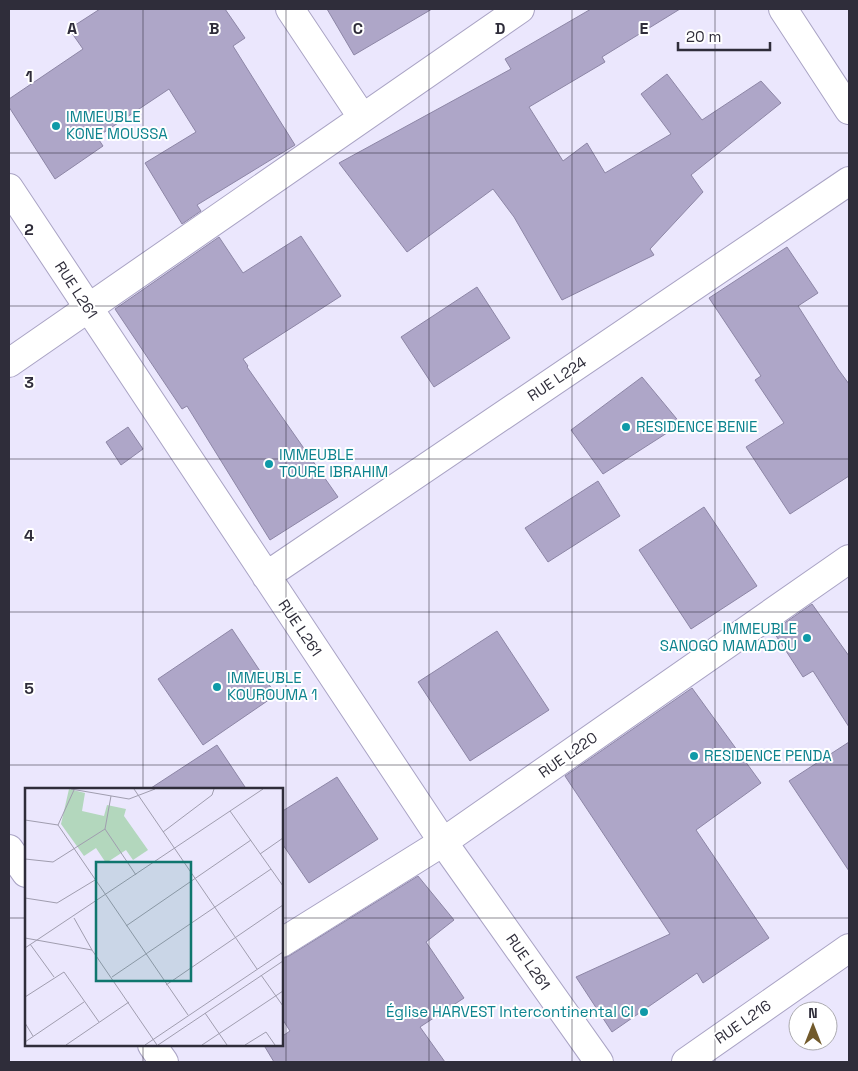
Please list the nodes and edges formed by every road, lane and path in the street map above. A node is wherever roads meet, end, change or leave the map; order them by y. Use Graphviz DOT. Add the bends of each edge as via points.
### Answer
graph roads {
  1 [pos="290,9"];
  2 [pos="520,9"];
  3 [pos="783,9"];
  4 [pos="849,110"];
  5 [pos="362,117"];
  6 [pos="849,181"];
  7 [pos="9,188"];
  8 [pos="88,309"];
  9 [pos="9,363"];
  10 [pos="849,559"];
  11 [pos="266,576"];
  12 [pos="443,842"];
  13 [pos="9,849"];
  14 [pos="25,872"];
  15 [pos="282,942"];
  16 [pos="849,948"];
  17 [pos="153,1046"];
  18 [pos="164,1062"];
  19 [pos="599,1062"];
  20 [pos="686,1062"];
  1 -- 5 [label="street"];
  2 -- 5 [label="street"];
  3 -- 4 [label="street"];
  5 -- 8 [label="street"];
  6 -- 11 [label="street, RUE L224"];
  7 -- 8 [label="street, RUE L261"];
  8 -- 9 [label="street"];
  8 -- 11 [label="street, RUE L261"];
  10 -- 12 [label="street, RUE L220"];
  11 -- 12 [label="street, RUE L261"];
  12 -- 15 [label="street, RUE L220"];
  12 -- 19 [label="street, RUE L261"];
  13 -- 14 [label="street"];
  16 -- 20 [label="street, RUE L216"];
  17 -- 18 [label="street"];
}
